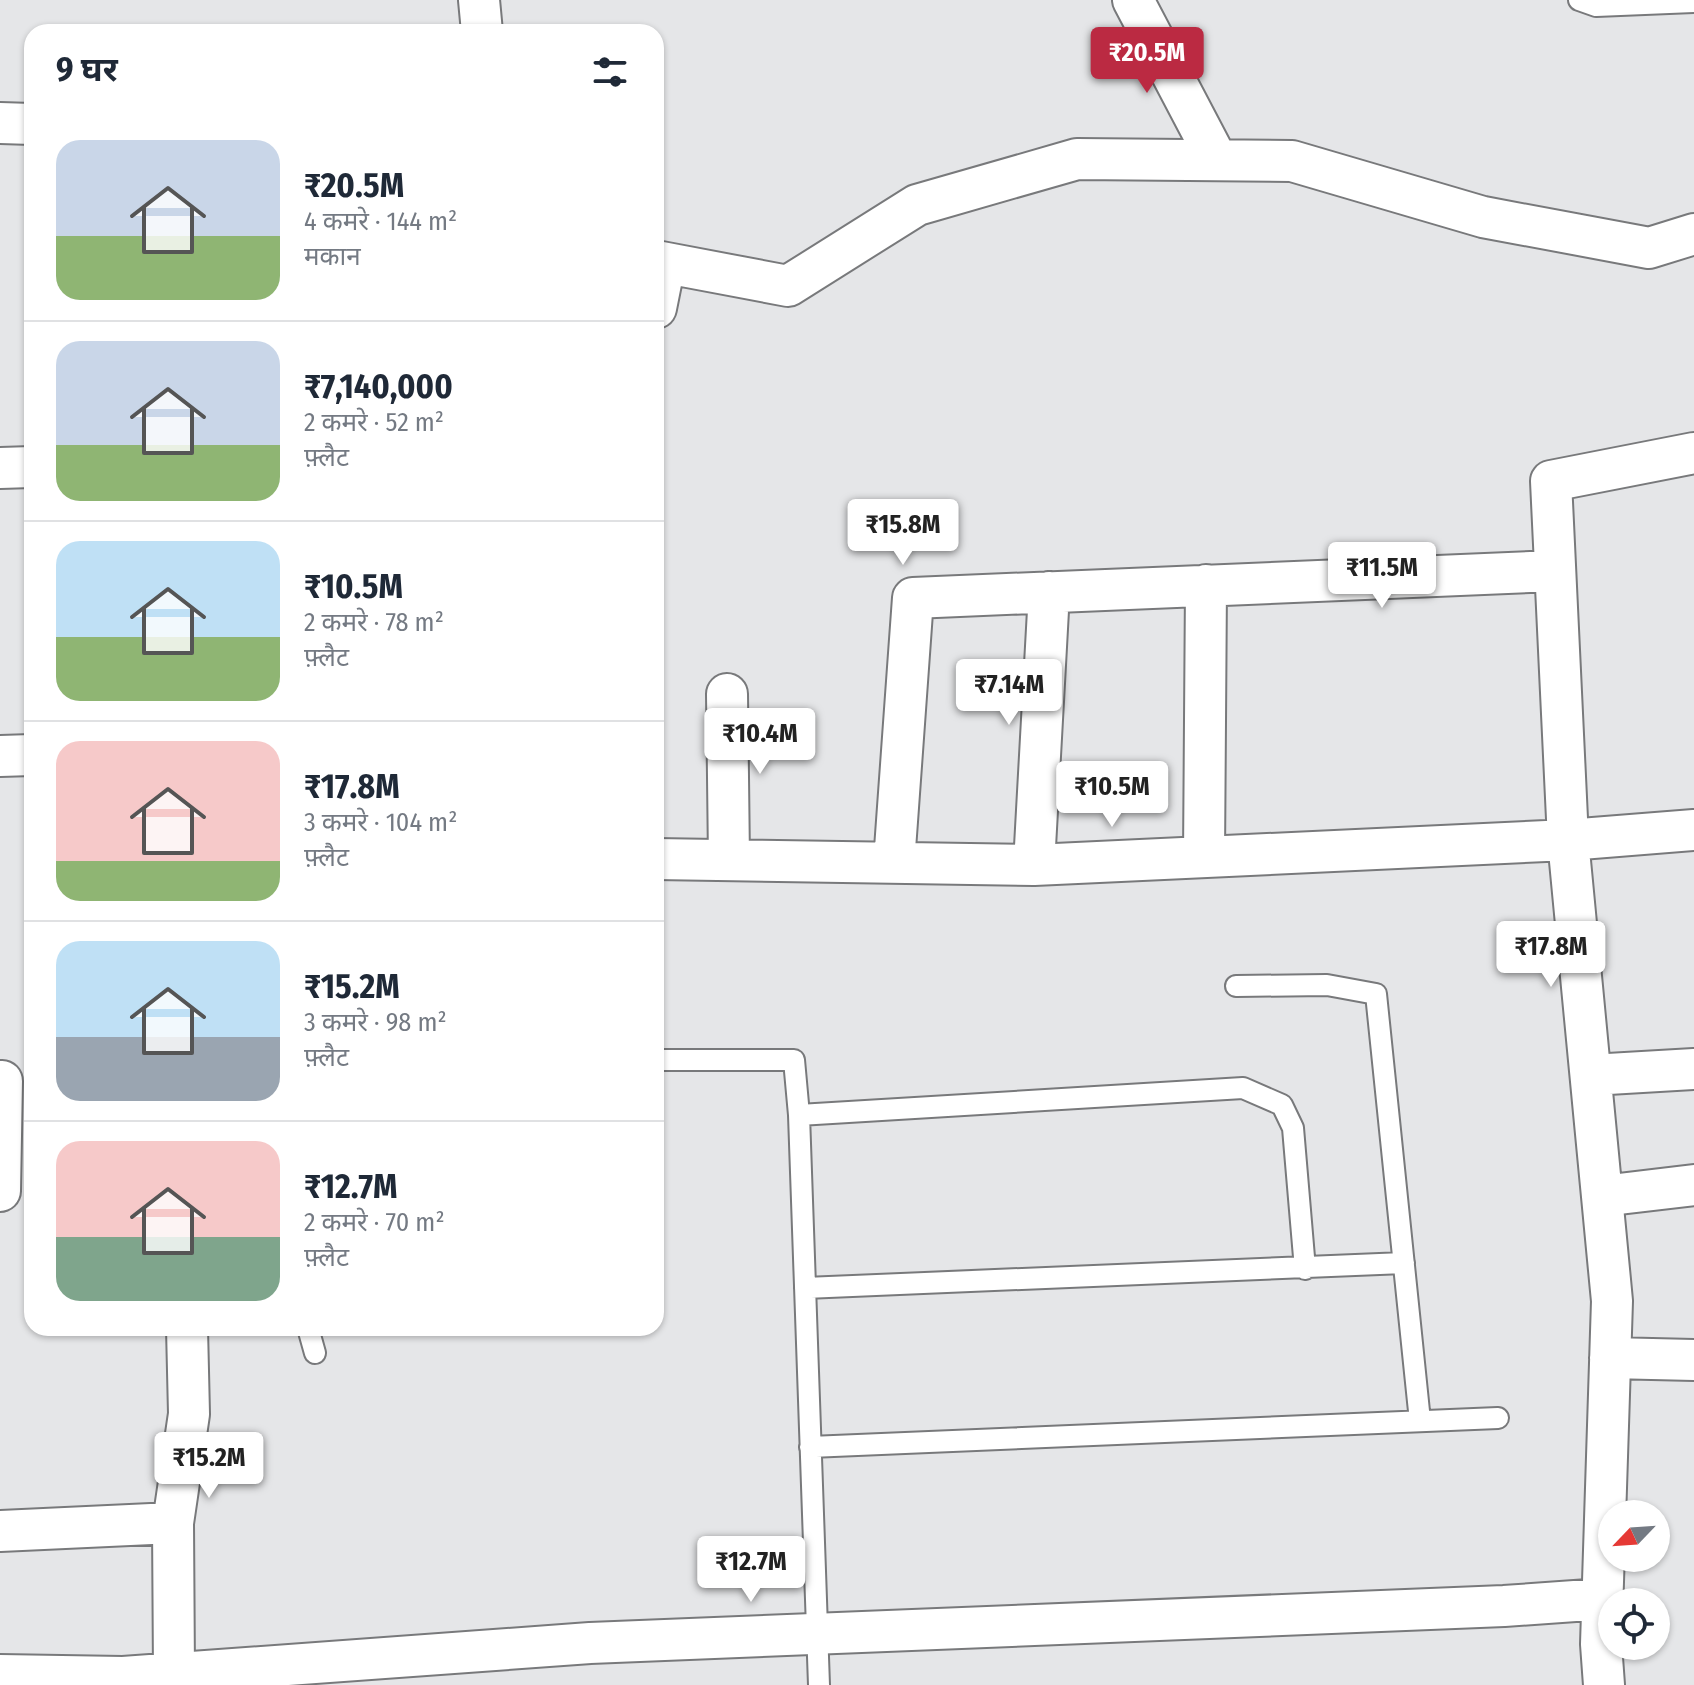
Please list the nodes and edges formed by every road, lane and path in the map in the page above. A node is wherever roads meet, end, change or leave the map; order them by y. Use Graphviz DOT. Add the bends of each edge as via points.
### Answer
graph roads {
  1 [pos="479,0"];
  2 [pos="1133,0"];
  3 [pos="1579,0"];
  4 [pos="1694,2"];
  5 [pos="481,24"];
  6 [pos="0,123"];
  7 [pos="24,124"];
  8 [pos="1217,160"];
  9 [pos="1694,234"];
  10 [pos="664,263"];
  11 [pos="1694,453"];
  12 [pos="24,467"];
  13 [pos="0,468"];
  14 [pos="1555,571"];
  15 [pos="1206,585"];
  16 [pos="1049,592"];
  17 [pos="727,694"];
  18 [pos="24,755"];
  19 [pos="0,756"];
  20 [pos="1694,830"];
  21 [pos="1568,840"];
  22 [pos="1204,857"];
  23 [pos="664,859"];
  24 [pos="729,860"];
  25 [pos="894,863"];
  26 [pos="1034,865"];
  27 [pos="1236,986"];
  28 [pos="664,1060"];
  29 [pos="1694,1069"];
  30 [pos="1591,1075"];
  31 [pos="11,1080"];
  32 [pos="799,1115"];
  33 [pos="1694,1185"];
  34 [pos="0,1191"];
  35 [pos="1602,1196"];
  36 [pos="1404,1263"];
  37 [pos="1305,1269"];
  38 [pos="805,1288"];
  39 [pos="187,1336"];
  40 [pos="310,1336"];
  41 [pos="315,1353"];
  42 [pos="1610,1358"];
  43 [pos="1694,1360"];
  44 [pos="1498,1418"];
  45 [pos="1420,1421"];
  46 [pos="810,1447"];
  47 [pos="173,1523"];
  48 [pos="0,1531"];
  49 [pos="1603,1588"];
  50 [pos="1598,1599"];
  51 [pos="816,1634"];
  52 [pos="1602,1660"];
  53 [pos="435,1670"];
  54 [pos="174,1673"];
  55 [pos="0,1675"];
  56 [pos="123,1681"];
  57 [pos="819,1685"];
  58 [pos="1604,1685"];
  1 -- 5 [label="street"];
  2 -- 8 [label="street"];
  3 -- 4 [label="lane" via="1596,6"];
  6 -- 7 [label="street"];
  8 -- 9 [label="street" via="1292,161 1483,217 1649,248"];
  8 -- 10 [label="street" via="1077,159 917,205 788,286"];
  11 -- 14 [label="street" via="1551,481"];
  12 -- 13 [label="street"];
  14 -- 15 [label="street"];
  14 -- 21 [label="street"];
  15 -- 16 [label="street"];
  15 -- 22 [label="street"];
  16 -- 25 [label="street" via="913,598"];
  16 -- 26 [label="street"];
  17 -- 24 [label="street"];
  18 -- 19 [label="street"];
  20 -- 21 [label="street"];
  21 -- 22 [label="street"];
  21 -- 30 [label="street"];
  22 -- 26 [label="street"];
  23 -- 24 [label="street"];
  24 -- 25 [label="street"];
  25 -- 26 [label="street"];
  27 -- 36 [label="lane" via="1327,985 1376,994"];
  28 -- 32 [label="lane" via="794,1060"];
  29 -- 30 [label="street"];
  30 -- 35 [label="street"];
  31 -- 34 [label="street"];
  32 -- 37 [label="lane" via="1243,1088 1282,1105 1293,1128"];
  32 -- 38 [label="lane"];
  33 -- 35 [label="street"];
  35 -- 42 [label="street" via="1612,1301"];
  36 -- 37 [label="lane"];
  36 -- 45 [label="lane"];
  37 -- 38 [label="lane"];
  38 -- 46 [label="lane"];
  39 -- 47 [label="street" via="189,1414"];
  40 -- 41 [label="lane"];
  42 -- 43 [label="street"];
  42 -- 49 [label="street"];
  44 -- 45 [label="lane"];
  45 -- 46 [label="lane"];
  46 -- 51 [label="lane"];
  47 -- 48 [label="street"];
  47 -- 54 [label="street"];
  50 -- 51 [label="street"];
  51 -- 53 [label="street" via="590,1643"];
  51 -- 57 [label="lane"];
  52 -- 58 [label="street"];
  53 -- 54 [label="street"];
  54 -- 56 [label="street"];
  55 -- 56 [label="street"];
}
